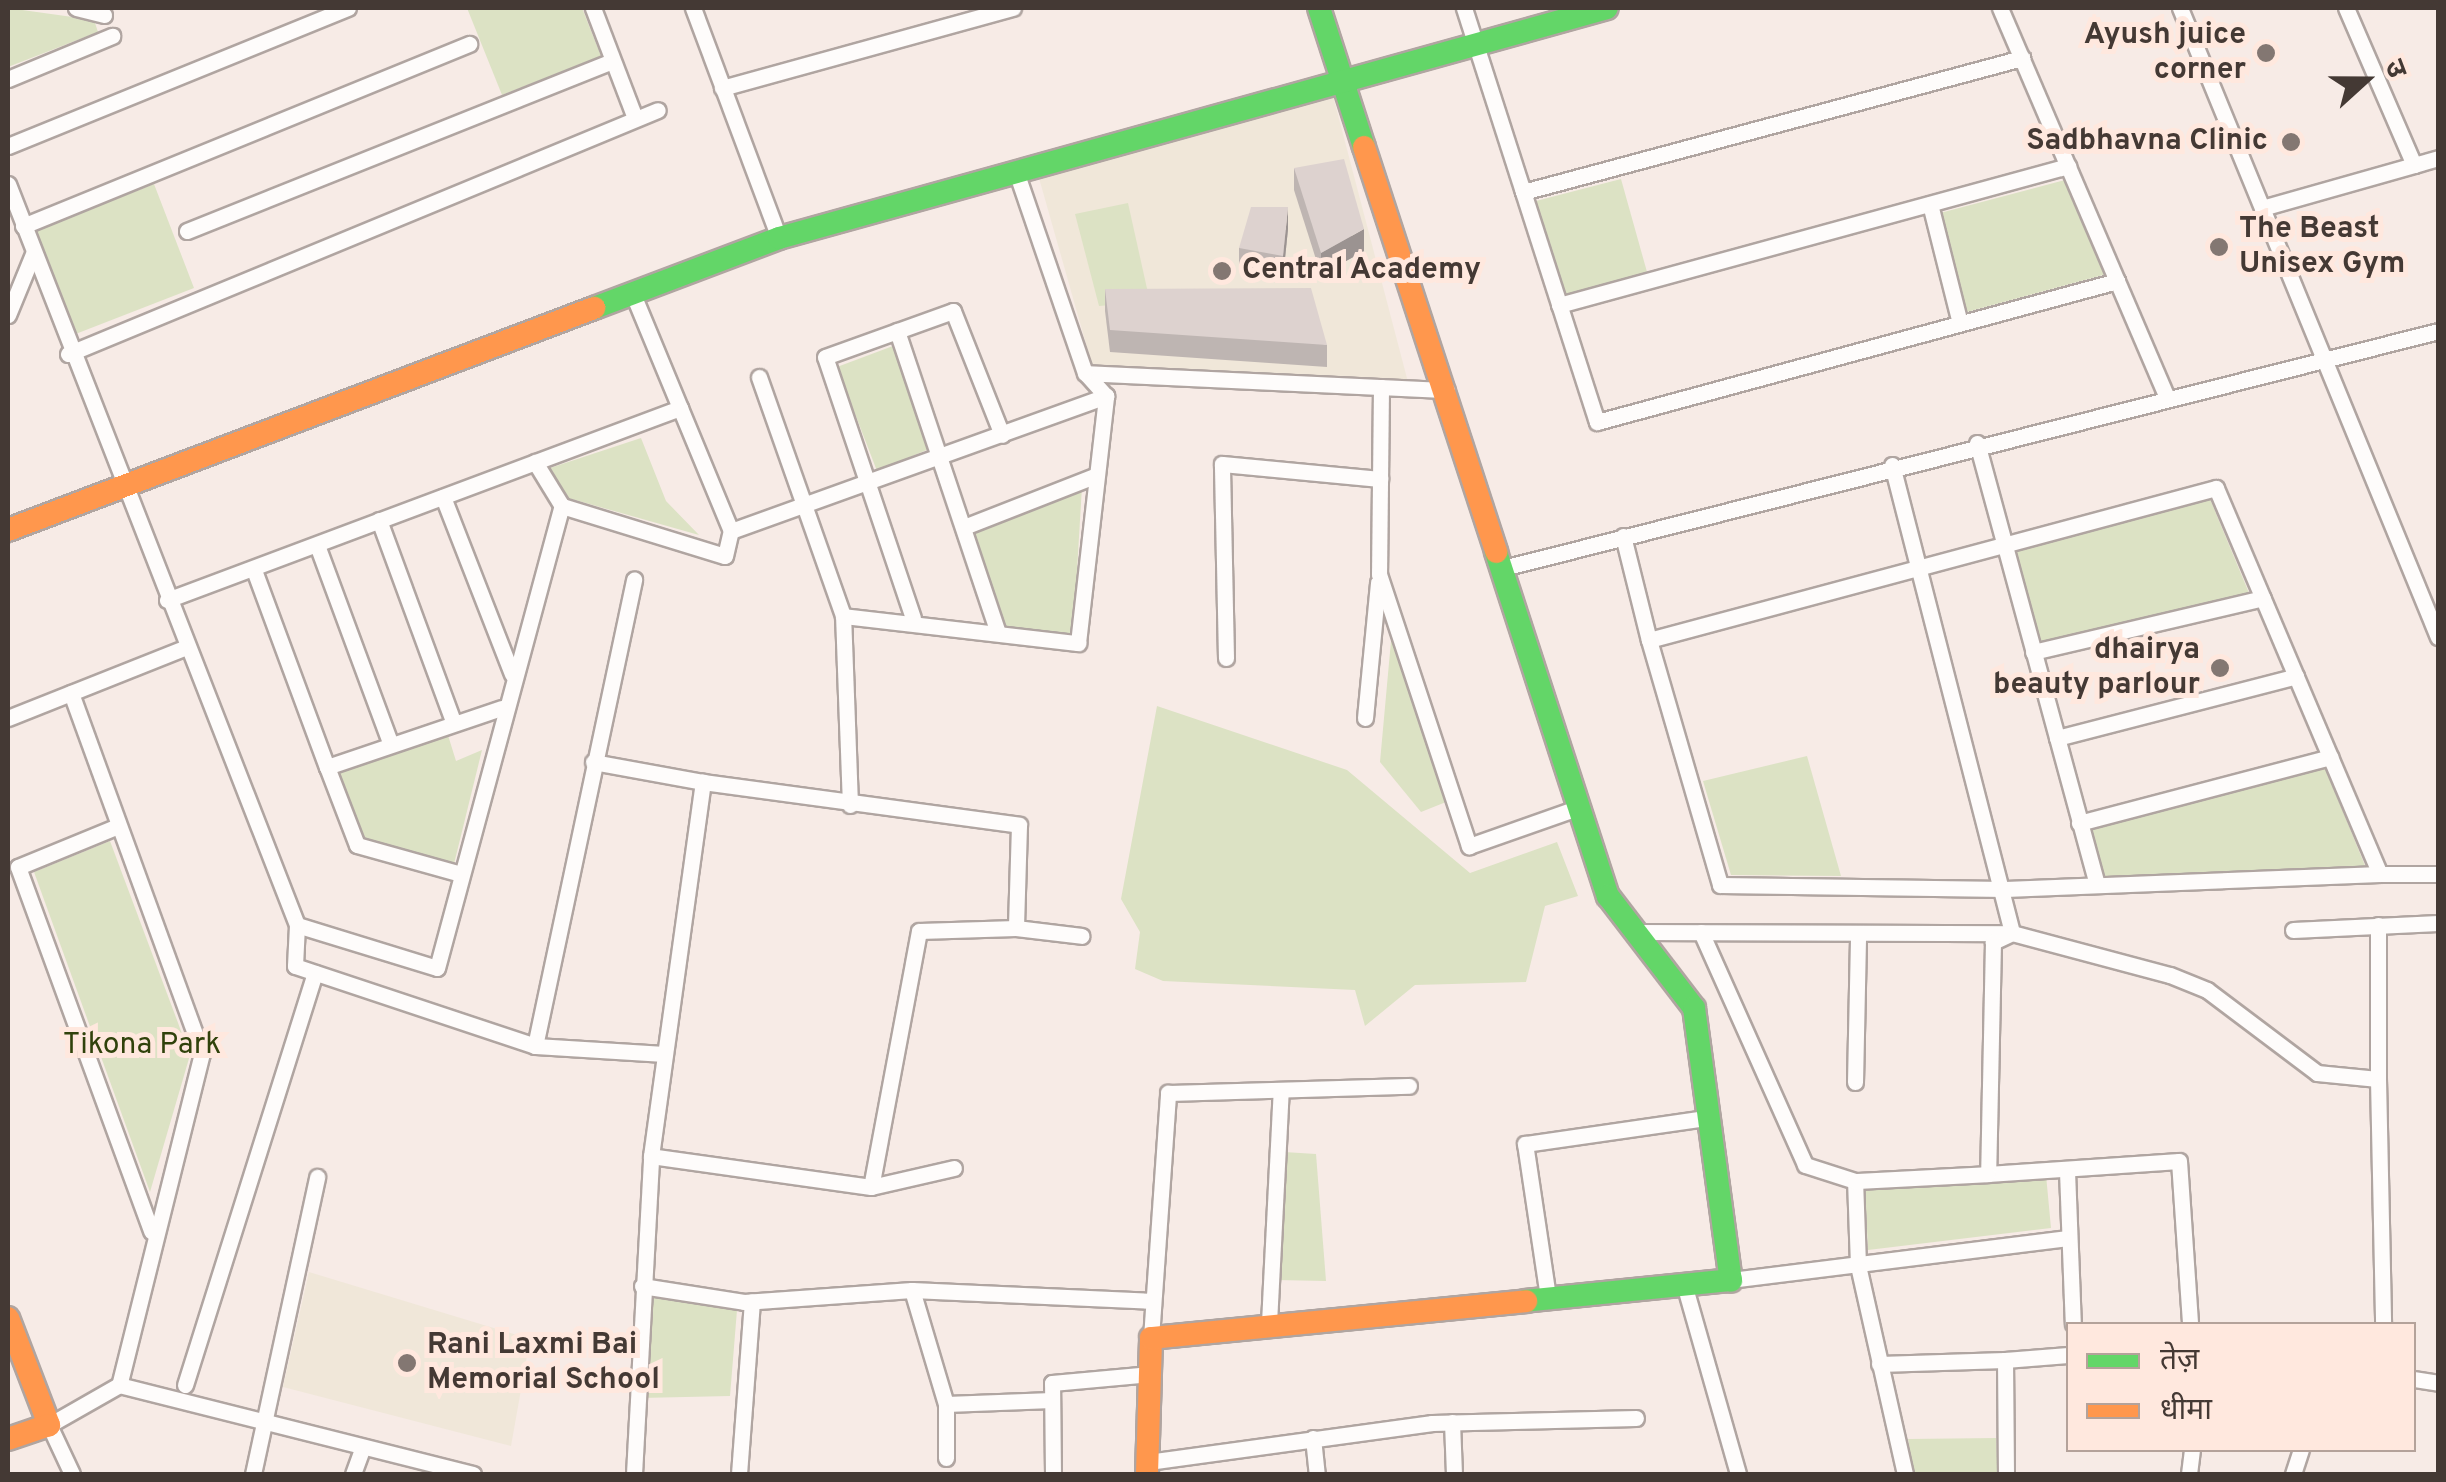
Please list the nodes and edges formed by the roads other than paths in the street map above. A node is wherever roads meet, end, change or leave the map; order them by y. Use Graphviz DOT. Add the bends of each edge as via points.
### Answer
graph roads {
  1 [pos="76,8"];
  2 [pos="348,8"];
  3 [pos="593,8"];
  4 [pos="693,8"];
  5 [pos="1013,8"];
  6 [pos="1319,8"];
  7 [pos="1464,8"];
  8 [pos="1607,8"];
  9 [pos="2000,8"];
  10 [pos="2180,8"];
  11 [pos="2346,8"];
  12 [pos="104,15"];
  13 [pos="112,36"];
  14 [pos="469,44"];
  15 [pos="1474,44"];
  16 [pos="2022,58"];
  17 [pos="612,60"];
  18 [pos="8,79"];
  19 [pos="1342,81"];
  20 [pos="722,88"];
  21 [pos="658,110"];
  22 [pos="635,118"];
  23 [pos="8,146"];
  24 [pos="2438,158"];
  25 [pos="2414,165"];
  26 [pos="2068,166"];
  27 [pos="1016,172"];
  28 [pos="8,184"];
  29 [pos="1522,192"];
  30 [pos="1930,204"];
  31 [pos="2262,208"];
  32 [pos="23,226"];
  33 [pos="187,231"];
  34 [pos="779,238"];
  35 [pos="33,254"];
  36 [pos="2117,281"];
  37 [pos="633,294"];
  38 [pos="1559,305"];
  39 [pos="8,316"];
  40 [pos="1960,323"];
  41 [pos="897,331"];
  42 [pos="2438,331"];
  43 [pos="68,354"];
  44 [pos="2325,361"];
  45 [pos="1085,373"];
  46 [pos="758,377"];
  47 [pos="1380,387"];
  48 [pos="1447,390"];
  49 [pos="2165,394"];
  50 [pos="1106,396"];
  51 [pos="680,408"];
  52 [pos="1002,435"];
  53 [pos="1976,443"];
  54 [pos="937,456"];
  55 [pos="535,462"];
  56 [pos="1892,466"];
  57 [pos="1094,476"];
  58 [pos="1380,479"];
  59 [pos="125,484"];
  60 [pos="864,484"];
  61 [pos="442,497"];
  62 [pos="804,505"];
  63 [pos="562,506"];
  64 [pos="379,520"];
  65 [pos="964,527"];
  66 [pos="8,530"];
  67 [pos="731,531"];
  68 [pos="1623,536"];
  69 [pos="317,545"];
  70 [pos="2004,545"];
  71 [pos="1507,567"];
  72 [pos="1919,568"];
  73 [pos="254,570"];
  74 [pos="1379,574"];
  75 [pos="634,578"];
  76 [pos="2262,598"];
  77 [pos="167,600"];
  78 [pos="843,616"];
  79 [pos="913,618"];
  80 [pos="997,630"];
  81 [pos="2438,637"];
  82 [pos="1649,640"];
  83 [pos="184,648"];
  84 [pos="2033,652"];
  85 [pos="1226,658"];
  86 [pos="512,674"];
  87 [pos="2296,676"];
  88 [pos="71,693"];
  89 [pos="502,708"];
  90 [pos="8,718"];
  91 [pos="452,718"];
  92 [pos="1365,718"];
  93 [pos="2056,738"];
  94 [pos="390,742"];
  95 [pos="2330,757"];
  96 [pos="593,762"];
  97 [pos="327,767"];
  98 [pos="704,782"];
  99 [pos="850,805"];
  100 [pos="1580,807"];
  101 [pos="2079,823"];
  102 [pos="118,826"];
  103 [pos="461,874"];
  104 [pos="2380,874"];
  105 [pos="2438,874"];
  106 [pos="2096,882"];
  107 [pos="2005,889"];
  108 [pos="2438,923"];
  109 [pos="296,925"];
  110 [pos="2378,925"];
  111 [pos="1016,928"];
  112 [pos="2294,930"];
  113 [pos="1644,932"];
  114 [pos="1701,932"];
  115 [pos="1858,933"];
  116 [pos="2012,934"];
  117 [pos="1082,936"];
  118 [pos="315,973"];
  119 [pos="536,1046"];
  120 [pos="666,1054"];
  121 [pos="2378,1079"];
  122 [pos="1855,1082"];
  123 [pos="1409,1086"];
  124 [pos="1281,1090"];
  125 [pos="1706,1118"];
  126 [pos="652,1156"];
  127 [pos="954,1168"];
  128 [pos="2067,1170"];
  129 [pos="1988,1174"];
  130 [pos="317,1177"];
  131 [pos="1855,1182"];
  132 [pos="871,1187"];
  133 [pos="152,1231"];
  134 [pos="2068,1238"];
  135 [pos="1858,1266"];
  136 [pos="1731,1280"];
  137 [pos="642,1286"];
  138 [pos="912,1290"];
  139 [pos="1686,1291"];
  140 [pos="1548,1297"];
  141 [pos="752,1301"];
  142 [pos="1154,1301"];
  143 [pos="8,1318"];
  144 [pos="2074,1322"];
  145 [pos="2190,1322"];
  146 [pos="2383,1322"];
  147 [pos="1269,1324"];
  148 [pos="1151,1338"];
  149 [pos="2066,1356"];
  150 [pos="2005,1360"];
  151 [pos="1879,1364"];
  152 [pos="1150,1374"];
  153 [pos="119,1385"];
  154 [pos="185,1385"];
  155 [pos="1052,1400"];
  156 [pos="946,1404"];
  157 [pos="1636,1418"];
  158 [pos="269,1421"];
  159 [pos="1452,1422"];
  160 [pos="48,1425"];
  161 [pos="1313,1438"];
  162 [pos="8,1439"];
  163 [pos="362,1449"];
  164 [pos="1193,1455"];
  165 [pos="946,1458"];
  166 [pos="1148,1468"];
  167 [pos="72,1474"];
  168 [pos="253,1474"];
  169 [pos="353,1474"];
  170 [pos="473,1474"];
  171 [pos="634,1474"];
  172 [pos="740,1474"];
  173 [pos="1053,1474"];
  174 [pos="1195,1474"];
  175 [pos="1317,1474"];
  176 [pos="1454,1474"];
  177 [pos="1738,1474"];
  178 [pos="1905,1474"];
  179 [pos="2006,1474"];
  1 -- 12 [label="street"];
  2 -- 23 [label="street"];
  3 -- 17 [label="street"];
  4 -- 20 [label="street"];
  5 -- 20 [label="street"];
  6 -- 19 [label="street"];
  7 -- 15 [label="street"];
  8 -- 15 [label="street"];
  9 -- 16 [label="street"];
  10 -- 31 [label="street"];
  11 -- 25 [label="street"];
  13 -- 18 [label="street"];
  14 -- 32 [label="street"];
  15 -- 19 [label="street"];
  15 -- 29 [label="street"];
  16 -- 26 [label="street"];
  16 -- 29 [label="street"];
  17 -- 22 [label="street"];
  17 -- 33 [label="street"];
  19 -- 27 [label="street"];
  19 -- 48 [label="street"];
  20 -- 34 [label="street"];
  21 -- 22 [label="street"];
  22 -- 43 [label="street"];
  24 -- 25 [label="street"];
  25 -- 31 [label="street"];
  26 -- 30 [label="street"];
  26 -- 36 [label="street"];
  27 -- 34 [label="street"];
  27 -- 45 [label="street"];
  28 -- 32 [label="street"];
  29 -- 38 [label="street"];
  30 -- 38 [label="street"];
  30 -- 40 [label="street"];
  31 -- 44 [label="street"];
  32 -- 35 [label="street"];
  34 -- 37 [label="street"];
  35 -- 39 [label="street"];
  35 -- 43 [label="street"];
  36 -- 40 [label="street"];
  36 -- 49 [label="street"];
  37 -- 51 [label="street"];
  37 -- 59 [label="street"];
  38 -- 40 [label="street" via="1596,422"];
  41 -- 52 [label="street" via="953,311"];
  41 -- 54 [label="street"];
  41 -- 60 [label="street" via="825,358"];
  42 -- 44 [label="street"];
  43 -- 59 [label="street"];
  44 -- 49 [label="street"];
  44 -- 81 [label="street"];
  45 -- 47 [label="street"];
  45 -- 50 [label="street"];
  46 -- 62 [label="street"];
  47 -- 48 [label="street"];
  47 -- 58 [label="street"];
  48 -- 71 [label="street"];
  49 -- 53 [label="street"];
  50 -- 52 [label="street"];
  50 -- 57 [label="street"];
  51 -- 55 [label="street"];
  51 -- 67 [label="street"];
  52 -- 54 [label="street"];
  53 -- 56 [label="street"];
  53 -- 70 [label="street"];
  54 -- 60 [label="street"];
  54 -- 65 [label="street"];
  55 -- 61 [label="street"];
  55 -- 63 [label="street"];
  56 -- 68 [label="street"];
  56 -- 72 [label="street"];
  57 -- 65 [label="street"];
  57 -- 80 [label="street" via="1078,643"];
  58 -- 74 [label="street"];
  58 -- 85 [label="street" via="1222,464"];
  59 -- 66 [label="street"];
  59 -- 77 [label="street"];
  60 -- 62 [label="street"];
  60 -- 79 [label="street"];
  61 -- 64 [label="street"];
  61 -- 86 [label="street"];
  62 -- 67 [label="street"];
  62 -- 78 [label="street"];
  63 -- 67 [label="street" via="725,556"];
  63 -- 86 [label="street"];
  64 -- 69 [label="street"];
  64 -- 91 [label="street"];
  65 -- 80 [label="street"];
  68 -- 71 [label="street"];
  68 -- 82 [label="street"];
  69 -- 73 [label="street"];
  69 -- 94 [label="street"];
  70 -- 72 [label="street"];
  70 -- 76 [label="street" via="2216,488"];
  70 -- 84 [label="street"];
  71 -- 100 [label="street"];
  72 -- 82 [label="street"];
  72 -- 107 [label="street"];
  73 -- 77 [label="street"];
  73 -- 97 [label="street"];
  74 -- 92 [label="street"];
  74 -- 100 [label="street" via="1469,846"];
  75 -- 96 [label="street"];
  76 -- 84 [label="street"];
  76 -- 87 [label="street"];
  77 -- 83 [label="street"];
  78 -- 79 [label="street"];
  78 -- 99 [label="street"];
  79 -- 80 [label="street"];
  82 -- 107 [label="street" via="1720,884"];
  83 -- 88 [label="street"];
  83 -- 109 [label="street"];
  84 -- 93 [label="street"];
  86 -- 89 [label="street"];
  87 -- 93 [label="street"];
  87 -- 95 [label="street"];
  88 -- 90 [label="street"];
  88 -- 102 [label="street"];
  89 -- 91 [label="street"];
  89 -- 103 [label="street"];
  91 -- 94 [label="street"];
  93 -- 101 [label="street"];
  94 -- 97 [label="street"];
  95 -- 101 [label="street"];
  95 -- 104 [label="street"];
  96 -- 98 [label="street"];
  96 -- 119 [label="street"];
  97 -- 103 [label="street" via="357,845"];
  98 -- 99 [label="street"];
  98 -- 120 [label="street"];
  99 -- 111 [label="street" via="1019,825"];
  100 -- 113 [label="street" via="1608,896"];
  101 -- 106 [label="street"];
  102 -- 133 [label="street" via="202,1053"];
  102 -- 133 [label="street" via="18,867"];
  103 -- 109 [label="street" via="437,968"];
  104 -- 105 [label="street"];
  104 -- 106 [label="street"];
  106 -- 107 [label="street"];
  107 -- 116 [label="street"];
  108 -- 110 [label="street"];
  109 -- 118 [label="street" via="295,966"];
  110 -- 112 [label="street"];
  110 -- 121 [label="street"];
  111 -- 117 [label="street"];
  111 -- 132 [label="street" via="919,931"];
  113 -- 114 [label="street"];
  113 -- 125 [label="street" via="1694,1008"];
  114 -- 115 [label="street"];
  114 -- 131 [label="street" via="1804,1164"];
  115 -- 116 [label="street"];
  115 -- 122 [label="street"];
  116 -- 121 [label="street" via="2170,975 2206,990 2317,1073"];
  116 -- 129 [label="street" via="1993,942"];
  118 -- 119 [label="street"];
  118 -- 154 [label="street"];
  119 -- 120 [label="street"];
  120 -- 126 [label="street"];
  121 -- 146 [label="street"];
  123 -- 124 [label="street"];
  124 -- 142 [label="street" via="1168,1093"];
  124 -- 147 [label="street"];
  125 -- 136 [label="street"];
  125 -- 140 [label="street" via="1525,1144"];
  126 -- 132 [label="street"];
  126 -- 137 [label="street"];
  127 -- 132 [label="street"];
  128 -- 129 [label="street"];
  128 -- 134 [label="street"];
  128 -- 145 [label="street" via="2179,1161"];
  129 -- 131 [label="street"];
  130 -- 158 [label="street"];
  131 -- 135 [label="street"];
  133 -- 153 [label="street"];
  134 -- 135 [label="street"];
  134 -- 144 [label="street"];
  135 -- 136 [label="street"];
  135 -- 151 [label="street"];
  136 -- 139 [label="street"];
  137 -- 141 [label="street"];
  137 -- 171 [label="street"];
  138 -- 141 [label="street"];
  138 -- 142 [label="street"];
  138 -- 156 [label="street"];
  139 -- 140 [label="street"];
  139 -- 177 [label="street"];
  140 -- 147 [label="street"];
  141 -- 172 [label="street"];
  142 -- 148 [label="street"];
  143 -- 160 [label="street"];
  147 -- 148 [label="street"];
  148 -- 152 [label="street"];
  149 -- 150 [label="street"];
  150 -- 151 [label="street"];
  150 -- 179 [label="street"];
  151 -- 178 [label="street"];
  152 -- 155 [label="street" via="1052,1383"];
  152 -- 166 [label="street"];
  153 -- 158 [label="street"];
  153 -- 160 [label="street"];
  155 -- 156 [label="street"];
  155 -- 173 [label="street"];
  156 -- 165 [label="street"];
  157 -- 159 [label="street"];
  158 -- 163 [label="street"];
  158 -- 168 [label="street"];
  159 -- 161 [label="street"];
  159 -- 176 [label="street"];
  160 -- 162 [label="street"];
  160 -- 167 [label="street"];
  161 -- 164 [label="street"];
  161 -- 175 [label="street"];
  163 -- 169 [label="street"];
  163 -- 170 [label="street"];
  164 -- 166 [label="street"];
  164 -- 174 [label="street"];
}
